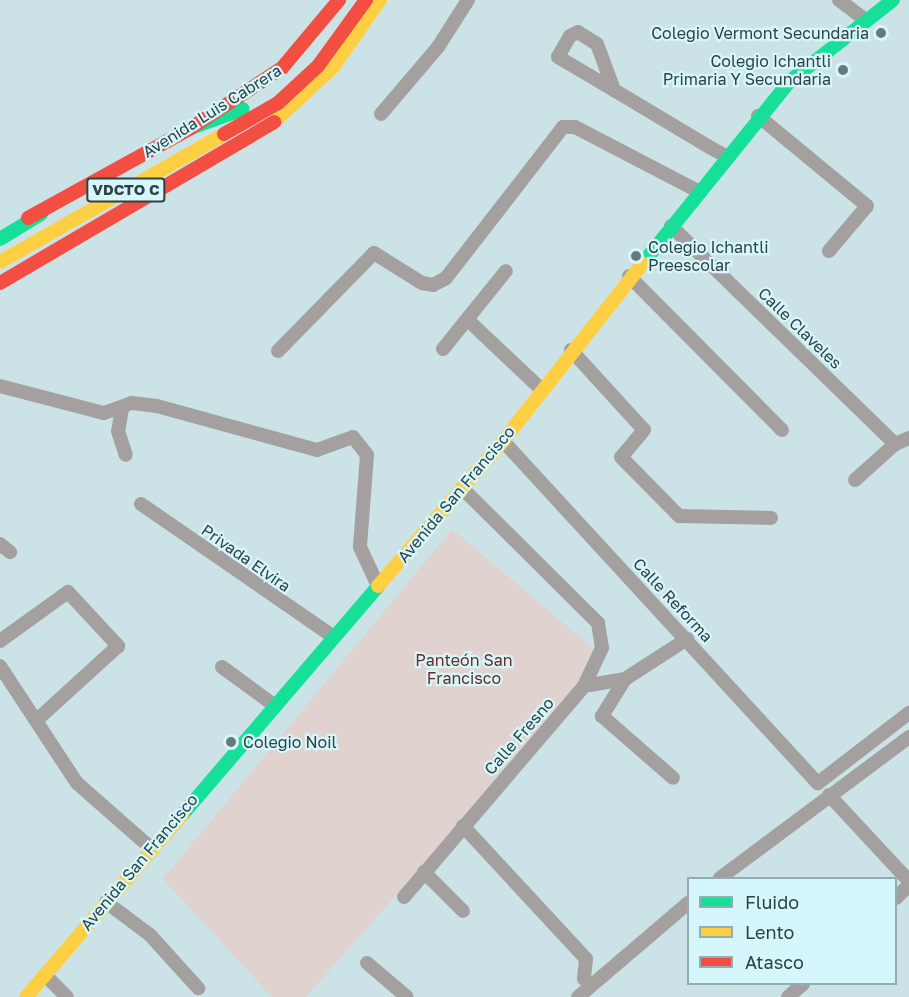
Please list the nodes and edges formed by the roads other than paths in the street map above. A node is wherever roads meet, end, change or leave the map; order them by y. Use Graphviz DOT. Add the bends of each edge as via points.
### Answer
graph roads {
  1 [pos="339,0"];
  2 [pos="345,0"];
  3 [pos="366,0"];
  4 [pos="380,0"];
  5 [pos="468,0"];
  6 [pos="838,0"];
  7 [pos="893,0"];
  8 [pos="866,20"];
  9 [pos="614,90"];
  10 [pos="247,113"];
  11 [pos="381,114"];
  12 [pos="758,116"];
  13 [pos="191,128"];
  14 [pos="220,149"];
  15 [pos="727,157"];
  16 [pos="700,192"];
  17 [pos="671,226"];
  18 [pos="1,231"];
  19 [pos="0,248"];
  20 [pos="829,251"];
  21 [pos="0,262"];
  22 [pos="506,271"];
  23 [pos="629,276"];
  24 [pos="0,283"];
  25 [pos="469,321"];
  26 [pos="443,349"];
  27 [pos="571,350"];
  28 [pos="278,351"];
  29 [pos="0,386"];
  30 [pos="542,390"];
  31 [pos="122,409"];
  32 [pos="782,430"];
  33 [pos="502,441"];
  34 [pos="905,441"];
  35 [pos="126,455"];
  36 [pos="855,480"];
  37 [pos="462,488"];
  38 [pos="141,504"];
  39 [pos="771,518"];
  40 [pos="378,586"];
  41 [pos="334,637"];
  42 [pos="687,639"];
  43 [pos="0,641"];
  44 [pos="0,666"];
  45 [pos="222,667"];
  46 [pos="625,679"];
  47 [pos="584,686"];
  48 [pos="274,705"];
  49 [pos="909,713"];
  50 [pos="37,720"];
  51 [pos="909,737"];
  52 [pos="673,778"];
  53 [pos="829,795"];
  54 [pos="463,826"];
  55 [pos="151,848"];
  56 [pos="424,872"];
  57 [pos="723,877"];
  58 [pos="909,880"];
  59 [pos="909,885"];
  60 [pos="404,897"];
  61 [pos="897,897"];
  62 [pos="106,902"];
  63 [pos="687,904"];
  64 [pos="463,911"];
  65 [pos="367,963"];
  66 [pos="45,975"];
  67 [pos="584,979"];
  68 [pos="802,985"];
  69 [pos="198,988"];
  70 [pos="26,997"];
  71 [pos="67,997"];
  72 [pos="406,997"];
  73 [pos="578,997"];
  74 [pos="788,997"];
  1 -- 13 [label="main road, Avenida Luis Cabrera" via="282,68"];
  2 -- 10 [label="main road, VDCTO C" via="304,57"];
  3 -- 10 [label="main road, VDCTO C" via="318,66 278,103"];
  4 -- 14 [label="main road" via="333,68 290,113"];
  5 -- 11 [label="street" via="438,47"];
  6 -- 8 [label="street"];
  7 -- 8 [label="main road, Avenida San Francisco"];
  8 -- 12 [label="main road, Avenida San Francisco" via="790,81"];
  9 -- 9 [label="street" via="597,44 578,32 570,36 558,57"];
  9 -- 15 [label="street"];
  10 -- 13 [label="main road"];
  10 -- 14 [label="main road"];
  10 -- 19 [label="main road, VDCTO C"];
  10 -- 21 [label="main road, VDCTO C"];
  12 -- 15 [label="main road, Avenida San Francisco"];
  12 -- 20 [label="street" via="867,206"];
  13 -- 18 [label="main road, Avenida Luis Cabrera" via="41,214"];
  14 -- 24 [label="main road" via="106,214 83,236"];
  15 -- 16 [label="main road, Avenida San Francisco"];
  16 -- 17 [label="main road, Avenida San Francisco"];
  16 -- 28 [label="street" via="575,127 563,127 446,278 433,285 422,284 374,253"];
  17 -- 23 [label="main road, Avenida San Francisco"];
  17 -- 34 [label="street, Calle Claveles"];
  22 -- 25 [label="street"];
  23 -- 27 [label="main road, Avenida San Francisco"];
  23 -- 32 [label="street"];
  25 -- 26 [label="street"];
  25 -- 30 [label="street"];
  27 -- 30 [label="main road, Avenida San Francisco"];
  27 -- 39 [label="street" via="644,430 621,457 679,516"];
  29 -- 31 [label="street" via="104,413"];
  30 -- 33 [label="main road, Avenida San Francisco"];
  31 -- 35 [label="street" via="118,431"];
  31 -- 40 [label="street" via="132,403 157,406 317,450 338,439 362,442 367,455 360,547"];
  33 -- 37 [label="main road, Avenida San Francisco"];
  33 -- 42 [label="street, Calle Reforma"];
  34 -- 36 [label="street"];
  37 -- 40 [label="main road, Avenida San Francisco"];
  37 -- 47 [label="street, Calle Fresno" via="598,623 602,648"];
  38 -- 41 [label="street, Privada Elvira"];
  40 -- 41 [label="main road, Avenida San Francisco"];
  41 -- 48 [label="main road, Avenida San Francisco"];
  42 -- 46 [label="street"];
  42 -- 49 [label="street, Calle Reforma" via="818,783"];
  43 -- 50 [label="street" via="68,592 118,646"];
  44 -- 50 [label="street"];
  45 -- 48 [label="street"];
  46 -- 47 [label="street"];
  46 -- 52 [label="street" via="602,716"];
  47 -- 54 [label="street, Calle Fresno"];
  48 -- 55 [label="main road, Avenida San Francisco"];
  50 -- 55 [label="street" via="77,783"];
  51 -- 53 [label="street"];
  53 -- 57 [label="street"];
  53 -- 58 [label="street"];
  54 -- 56 [label="street, Calle Fresno"];
  54 -- 67 [label="street" via="586,959"];
  55 -- 62 [label="main road, Avenida San Francisco"];
  56 -- 60 [label="street, Calle Fresno"];
  56 -- 64 [label="street"];
  59 -- 61 [label="street"];
  62 -- 66 [label="main road, Avenida San Francisco"];
  62 -- 69 [label="street" via="150,935"];
  63 -- 73 [label="street"];
  65 -- 72 [label="street"];
  66 -- 70 [label="main road, Avenida San Francisco"];
  66 -- 71 [label="street"];
  68 -- 74 [label="street"];
}
